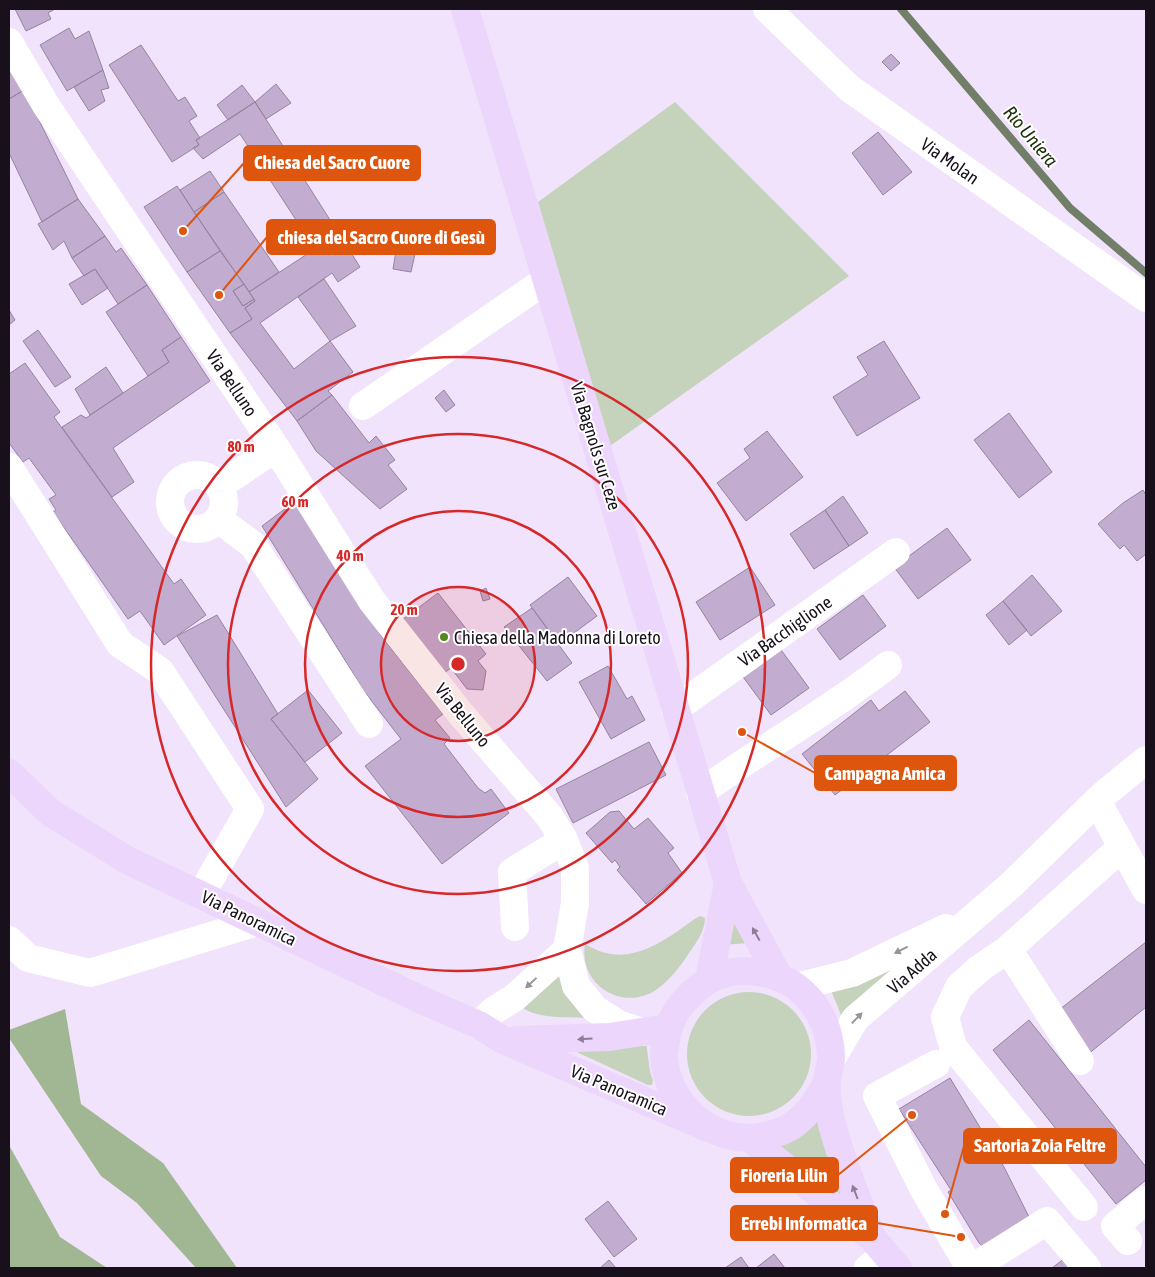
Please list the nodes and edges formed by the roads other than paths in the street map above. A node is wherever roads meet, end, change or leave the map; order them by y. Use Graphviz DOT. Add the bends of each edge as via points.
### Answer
graph roads {
  1 [pos="465,9"];
  2 [pos="767,9"];
  3 [pos="9,42"];
  4 [pos="546,280"];
  5 [pos="1146,298"];
  6 [pos="363,406"];
  7 [pos="276,448"];
  8 [pos="10,470"];
  9 [pos="219,486"];
  10 [pos="218,519"];
  11 [pos="896,552"];
  12 [pos="888,665"];
  13 [pos="675,710"];
  14 [pos="369,724"];
  15 [pos="1146,760"];
  16 [pos="9,773"];
  17 [pos="700,793"];
  18 [pos="1097,801"];
  19 [pos="564,840"];
  20 [pos="1122,847"];
  21 [pos="728,883"];
  22 [pos="1146,890"];
  23 [pos="1004,891"];
  24 [pos="201,895"];
  25 [pos="258,922"];
  26 [pos="515,927"];
  27 [pos="9,940"];
  28 [pos="1008,948"];
  29 [pos="566,950"];
  30 [pos="709,980"];
  31 [pos="788,982"];
  32 [pos="479,1025"];
  33 [pos="655,1030"];
  34 [pos="503,1040"];
  35 [pos="1080,1061"];
  36 [pos="936,1064"];
  37 [pos="829,1071"];
  38 [pos="708,1128"];
  39 [pos="749,1138"];
  40 [pos="1146,1200"];
  41 [pos="1084,1207"];
  42 [pos="1128,1241"];
  43 [pos="881,1257"];
  44 [pos="971,1268"];
  45 [pos="1087,1268"];
  1 -- 4 [label="main road, Via Bagnols sur Ceze"];
  2 -- 5 [label="street, Via Molan" via="848,88"];
  3 -- 7 [label="street, Via Belluno" via="47,107"];
  4 -- 6 [label="street"];
  4 -- 13 [label="main road, Via Bagnols sur Ceze"];
  7 -- 9 [label="street"];
  7 -- 19 [label="street, Via Belluno" via="372,601 460,713 549,816"];
  8 -- 24 [label="street" via="120,644 160,671 250,809"];
  9 -- 10 [label="street" via="224,503"];
  9 -- 10 [label="street" via="205,476 196,475 179,482 171,497 174,515 186,527 204,528"];
  10 -- 14 [label="street" via="254,545"];
  11 -- 13 [label="street, Via Bacchiglione"];
  12 -- 17 [label="street" via="852,693 745,760"];
  13 -- 17 [label="main road, Via Bagnols sur Ceze"];
  15 -- 18 [label="street, Via Adda"];
  16 -- 24 [label="main road, Via Panoramica" via="60,818 127,860"];
  17 -- 21 [label="main road, Via Bagnols sur Ceze"];
  18 -- 20 [label="street"];
  18 -- 23 [label="street, Via Adda"];
  19 -- 26 [label="street" via="512,872"];
  19 -- 29 [label="street, Via Belluno" via="575,868 575,903"];
  20 -- 22 [label="street"];
  20 -- 28 [label="street"];
  21 -- 30 [label="main road, Via Bagnols sur Ceze"];
  31 -- 21 [label="main road, Via Bagnols sur Ceze, one-way"];
  23 -- 31 [label="street, Via Adda, one-way" via="938,933 878,962 829,980"];
  37 -- 23 [label="street, Via Adda, one-way" via="855,1019"];
  24 -- 25 [label="main road, Via Panoramica"];
  25 -- 27 [label="street" via="90,973 28,958"];
  25 -- 32 [label="main road, Via Panoramica"];
  28 -- 35 [label="street"];
  28 -- 41 [label="street" via="959,987 945,1016 953,1047"];
  29 -- 32 [label="street, one-way"];
  29 -- 33 [label="street, Via Belluno" via="576,986 595,1009 618,1024"];
  30 -- 31 [label="main road" via="740,971 756,971"];
  30 -- 33 [label="main road" via="691,992"];
  31 -- 37 [label="main road" via="803,991 820,1013 829,1036"];
  32 -- 34 [label="main road, Via Panoramica"];
  33 -- 34 [label="main road, Via Panoramica, one-way" via="564,1040"];
  33 -- 38 [label="main road" via="670,1085 685,1110"];
  34 -- 38 [label="main road, Via Panoramica"];
  36 -- 44 [label="street" via="877,1096 924,1188"];
  37 -- 39 [label="main road" via="814,1106 796,1123 774,1134"];
  43 -- 37 [label="main road, one-way" via="831,1122"];
  38 -- 39 [label="main road" via="728,1136"];
  39 -- 43 [label="main road"];
  40 -- 42 [label="street" via="1116,1226"];
  44 -- 45 [label="street" via="1047,1221"];
}
